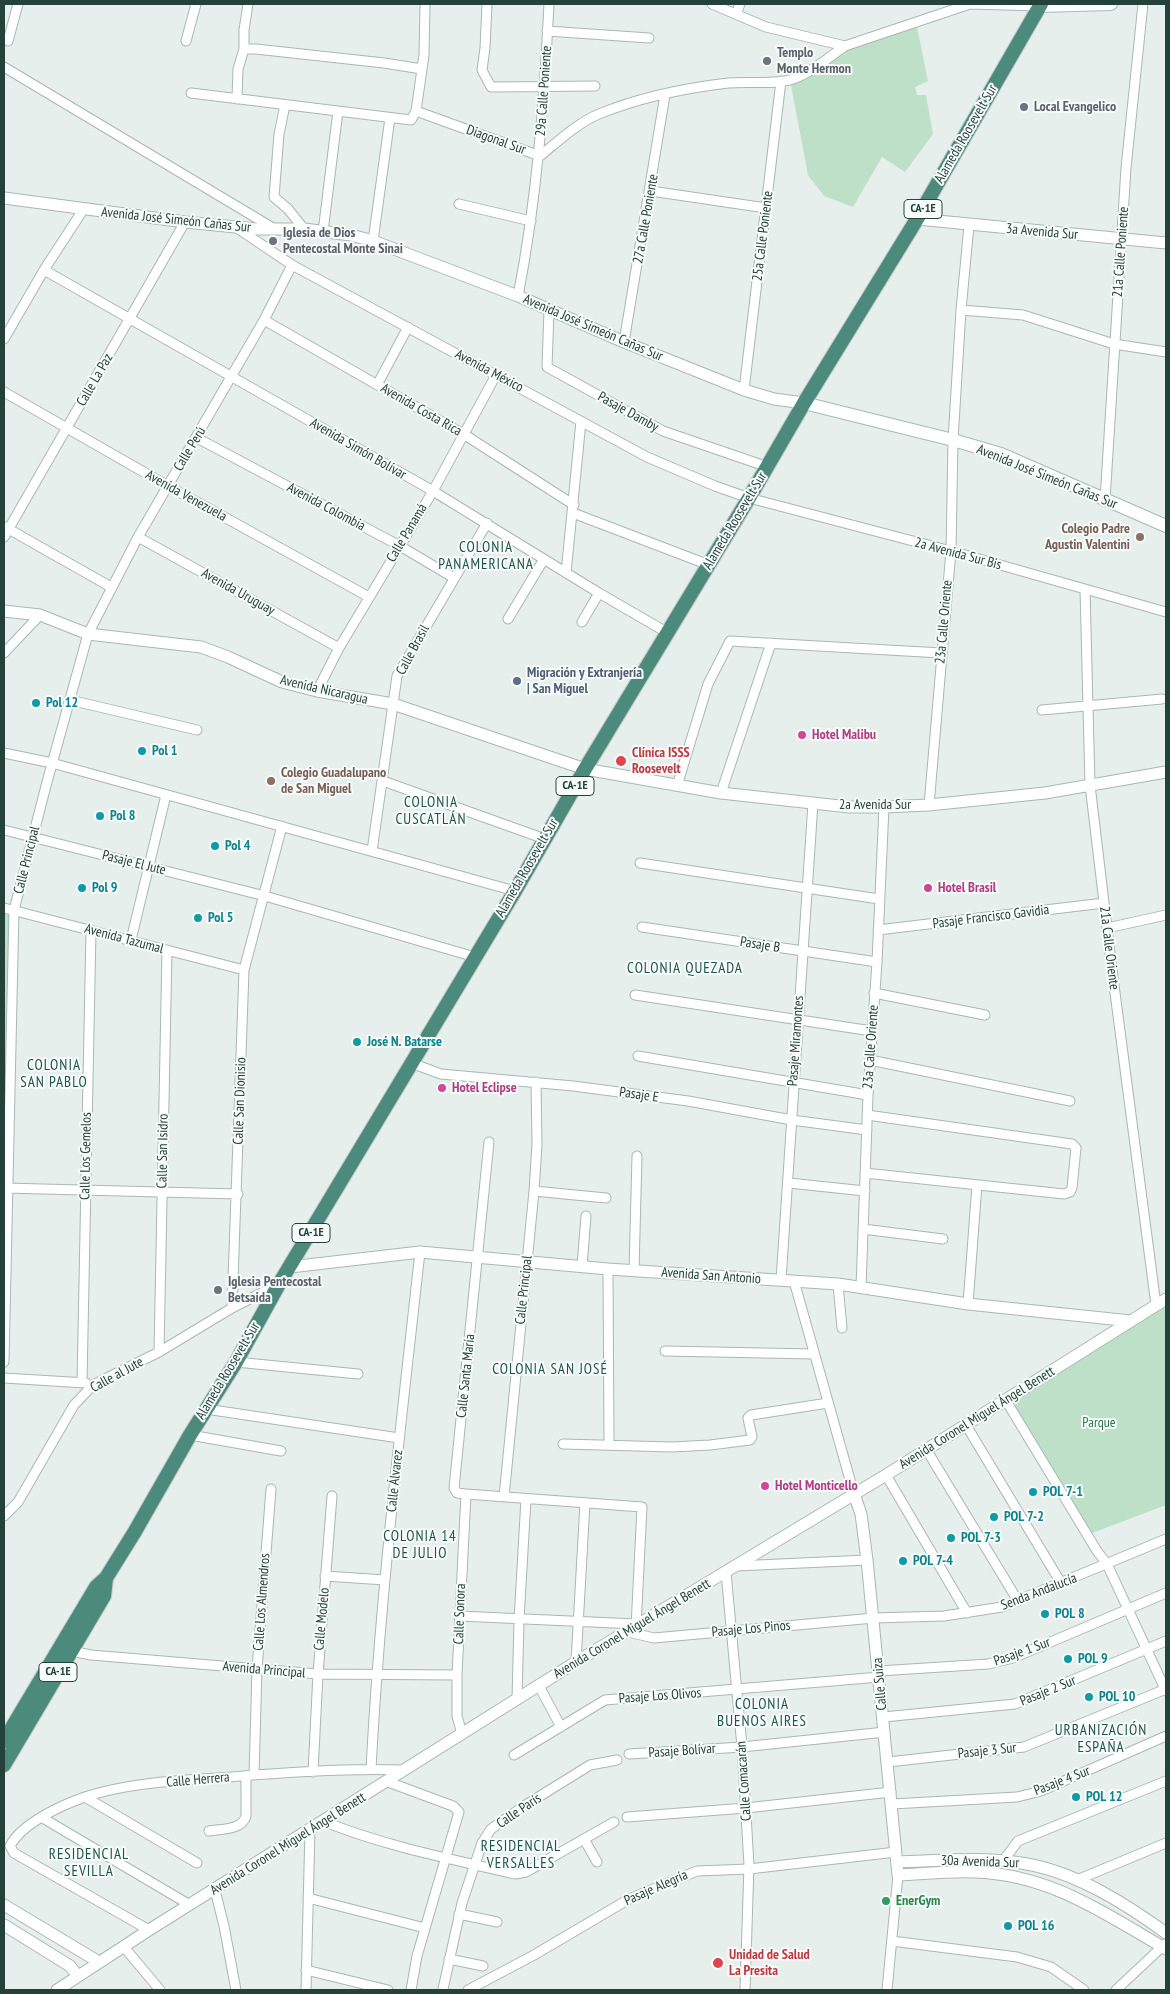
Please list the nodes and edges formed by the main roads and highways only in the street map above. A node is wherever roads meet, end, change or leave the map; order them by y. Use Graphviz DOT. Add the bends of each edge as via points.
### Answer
graph roads {
  1 [pos="1110,4"];
  2 [pos="1040,5"];
  3 [pos="804,403"];
  4 [pos="1166,526"];
  5 [pos="106,1578"];
  6 [pos="4,1741"];
  7 [pos="4,1764"];
  1 -- 2 [label="main road"];
  2 -- 3 [label="highway, Alameda Roosevelt Sur / CA-1E" via="917,219"];
  3 -- 4 [label="main road, Avenida José Simeón Cañas Sur" via="1001,454"];
  3 -- 5 [label="highway, Alameda Roosevelt Sur / CA-1E"];
  5 -- 6 [label="highway, CA-1E" via="96,1588"];
  5 -- 7 [label="highway, CA-1E" via="104,1596"];
}
